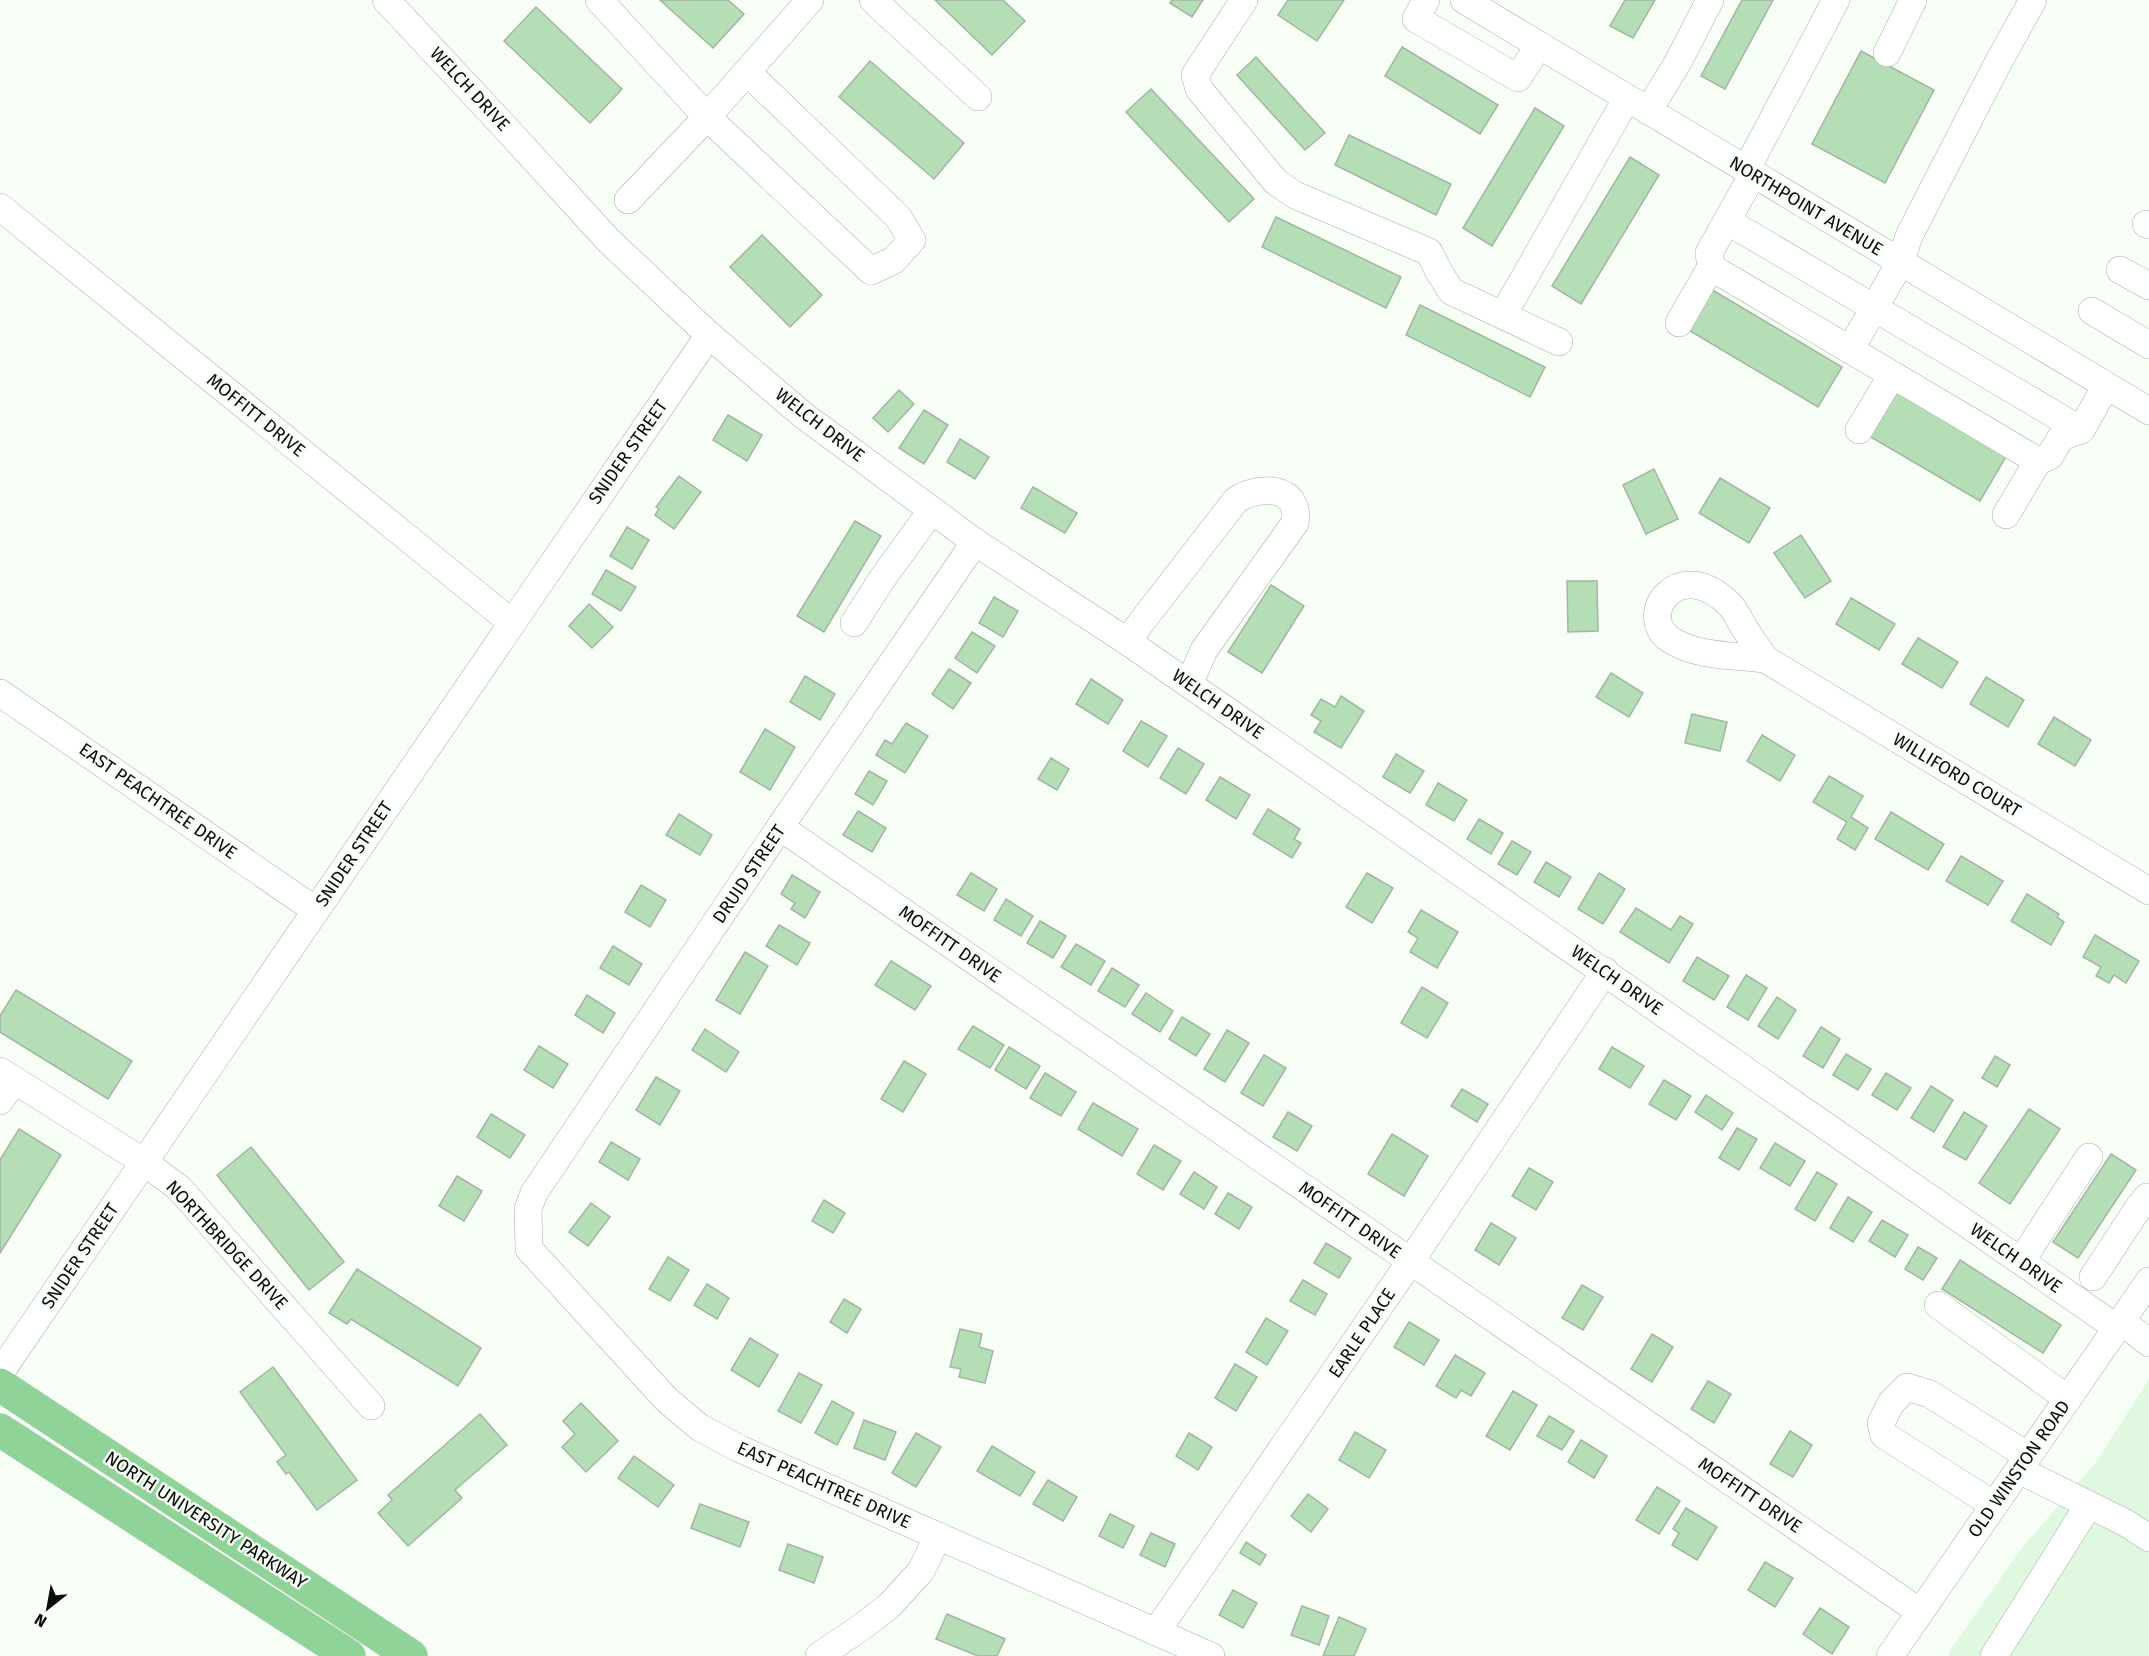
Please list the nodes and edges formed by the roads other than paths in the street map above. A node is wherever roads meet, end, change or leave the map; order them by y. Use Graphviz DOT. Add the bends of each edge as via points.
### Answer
graph roads {
  1 [pos="386,0"];
  2 [pos="599,0"];
  3 [pos="810,0"];
  4 [pos="873,0"];
  5 [pos="1244,0"];
  6 [pos="1426,0"];
  7 [pos="1464,0"];
  8 [pos="1710,0"];
  9 [pos="1836,0"];
  10 [pos="1913,0"];
  11 [pos="2033,0"];
  12 [pos="1502,10"];
  13 [pos="1539,45"];
  14 [pos="1887,53"];
  15 [pos="747,72"];
  16 [pos="978,97"];
  17 [pos="1637,104"];
  18 [pos="707,117"];
  19 [pos="1750,172"];
  20 [pos="628,200"];
  21 [pos="0,207"];
  22 [pos="1727,222"];
  23 [pos="1900,263"];
  24 [pos="1711,267"];
  25 [pos="2120,270"];
  26 [pos="2149,286"];
  27 [pos="1873,309"];
  28 [pos="2092,311"];
  29 [pos="1503,315"];
  30 [pos="1679,323"];
  31 [pos="709,335"];
  32 [pos="1559,342"];
  33 [pos="2149,345"];
  34 [pos="1850,350"];
  35 [pos="1892,375"];
  36 [pos="2106,386"];
  37 [pos="2149,411"];
  38 [pos="1859,430"];
  39 [pos="2080,430"];
  40 [pos="2038,461"];
  41 [pos="932,510"];
  42 [pos="2006,516"];
  43 [pos="975,542"];
  44 [pos="511,622"];
  45 [pos="854,623"];
  46 [pos="1128,642"];
  47 [pos="1765,659"];
  48 [pos="1189,684"];
  49 [pos="0,693"];
  50 [pos="780,827"];
  51 [pos="2149,891"];
  52 [pos="315,910"];
  53 [pos="1605,971"];
  54 [pos="5,1084"];
  55 [pos="2089,1157"];
  56 [pos="144,1162"];
  57 [pos="2149,1197"];
  58 [pos="528,1209"];
  59 [pos="2020,1261"];
  60 [pos="1410,1262"];
  61 [pos="2093,1277"];
  62 [pos="2149,1281"];
  63 [pos="1938,1305"];
  64 [pos="2119,1325"];
  65 [pos="2149,1343"];
  66 [pos="0,1373"];
  67 [pos="0,1384"];
  68 [pos="2068,1399"];
  69 [pos="371,1406"];
  70 [pos="0,1430"];
  71 [pos="2024,1463"];
  72 [pos="1994,1505"];
  73 [pos="2088,1506"];
  74 [pos="938,1536"];
  75 [pos="2149,1538"];
  76 [pos="1920,1612"];
  77 [pos="1156,1632"];
  78 [pos="349,1656"];
  79 [pos="411,1656"];
  80 [pos="819,1656"];
  81 [pos="1211,1656"];
  82 [pos="1890,1656"];
  83 [pos="1994,1656"];
  1 -- 31 [label="street, WELCH DRIVE" via="609,241"];
  2 -- 18 [label="street"];
  3 -- 15 [label="street"];
  4 -- 16 [label="street"];
  5 -- 29 [label="street" via="1195,75 1199,89 1276,182 1295,195 1430,252 1451,291"];
  6 -- 13 [label="street" via="1416,19 1518,78"];
  7 -- 12 [label="street, NORTHPOINT AVENUE"];
  8 -- 17 [label="street" via="1677,64"];
  9 -- 19 [label="street"];
  10 -- 14 [label="street"];
  11 -- 23 [label="street" via="1909,236"];
  12 -- 13 [label="street, NORTHPOINT AVENUE"];
  13 -- 17 [label="street, NORTHPOINT AVENUE"];
  15 -- 18 [label="street"];
  15 -- 18 [label="street" via="898,217 912,240 894,260 871,271"];
  17 -- 19 [label="street, NORTHPOINT AVENUE"];
  17 -- 29 [label="street"];
  18 -- 20 [label="street"];
  19 -- 22 [label="street"];
  19 -- 23 [label="street, NORTHPOINT AVENUE"];
  21 -- 44 [label="street, MOFFITT DRIVE"];
  22 -- 24 [label="street" via="1709,253"];
  22 -- 27 [label="street"];
  23 -- 27 [label="street"];
  23 -- 36 [label="street, NORTHPOINT AVENUE"];
  24 -- 30 [label="street"];
  24 -- 34 [label="street"];
  25 -- 26 [label="street"];
  27 -- 34 [label="street"];
  27 -- 39 [label="street"];
  28 -- 33 [label="street"];
  29 -- 32 [label="street"];
  31 -- 41 [label="street, WELCH DRIVE" via="803,415"];
  31 -- 44 [label="street, SNIDER STREET"];
  34 -- 35 [label="street"];
  35 -- 38 [label="street"];
  35 -- 40 [label="street"];
  36 -- 37 [label="street, NORTHPOINT AVENUE"];
  36 -- 39 [label="street"];
  39 -- 40 [label="street" via="2061,437 2050,456"];
  40 -- 42 [label="street"];
  41 -- 43 [label="street, WELCH DRIVE"];
  41 -- 45 [label="street"];
  43 -- 46 [label="street, WELCH DRIVE"];
  43 -- 50 [label="street, DRUID STREET"];
  44 -- 52 [label="street, SNIDER STREET"];
  46 -- 48 [label="street, WELCH DRIVE"];
  46 -- 48 [label="street" via="1236,500 1266,489 1287,497 1296,514 1295,523 1203,650"];
  47 -- 51 [label="street, WILLIFORD COURT"];
  48 -- 53 [label="street, WELCH DRIVE"];
  49 -- 52 [label="street, EAST PEACHTREE DRIVE"];
  50 -- 58 [label="street, DRUID STREET" via="534,1193"];
  50 -- 60 [label="street, MOFFITT DRIVE"];
  52 -- 56 [label="street, SNIDER STREET"];
  53 -- 59 [label="street, WELCH DRIVE"];
  53 -- 60 [label="street, EARLE PLACE"];
  54 -- 56 [label="street, NORTHBRIDGE DRIVE"];
  55 -- 59 [label="street"];
  56 -- 66 [label="street, SNIDER STREET"];
  56 -- 69 [label="street, NORTHBRIDGE DRIVE" via="179,1188"];
  57 -- 61 [label="street"];
  58 -- 74 [label="street, EAST PEACHTREE DRIVE" via="530,1249 666,1399 699,1427 740,1449"];
  59 -- 64 [label="street, WELCH DRIVE"];
  60 -- 76 [label="street, MOFFITT DRIVE"];
  60 -- 77 [label="street, EARLE PLACE"];
  62 -- 64 [label="street, OLD WINSTON ROAD"];
  63 -- 68 [label="street"];
  64 -- 65 [label="street, WELCH DRIVE"];
  64 -- 68 [label="street, OLD WINSTON ROAD"];
  67 -- 79 [label="main road, NORTH UNIVERSITY PARKWAY"];
  68 -- 71 [label="street, OLD WINSTON ROAD"];
  70 -- 78 [label="main road, NORTH UNIVERSITY PARKWAY"];
  71 -- 72 [label="street, OLD WINSTON ROAD"];
  71 -- 72 [label="street" via="1930,1394 1907,1387 1891,1404 1881,1424 1884,1435"];
  71 -- 73 [label="street"];
  72 -- 76 [label="street, OLD WINSTON ROAD"];
  73 -- 75 [label="street"];
  73 -- 83 [label="street"];
  74 -- 77 [label="street, EAST PEACHTREE DRIVE"];
  74 -- 80 [label="street" via="921,1571 889,1606"];
  76 -- 82 [label="street, OLD WINSTON ROAD"];
  77 -- 81 [label="street, EAST PEACHTREE DRIVE"];
}
